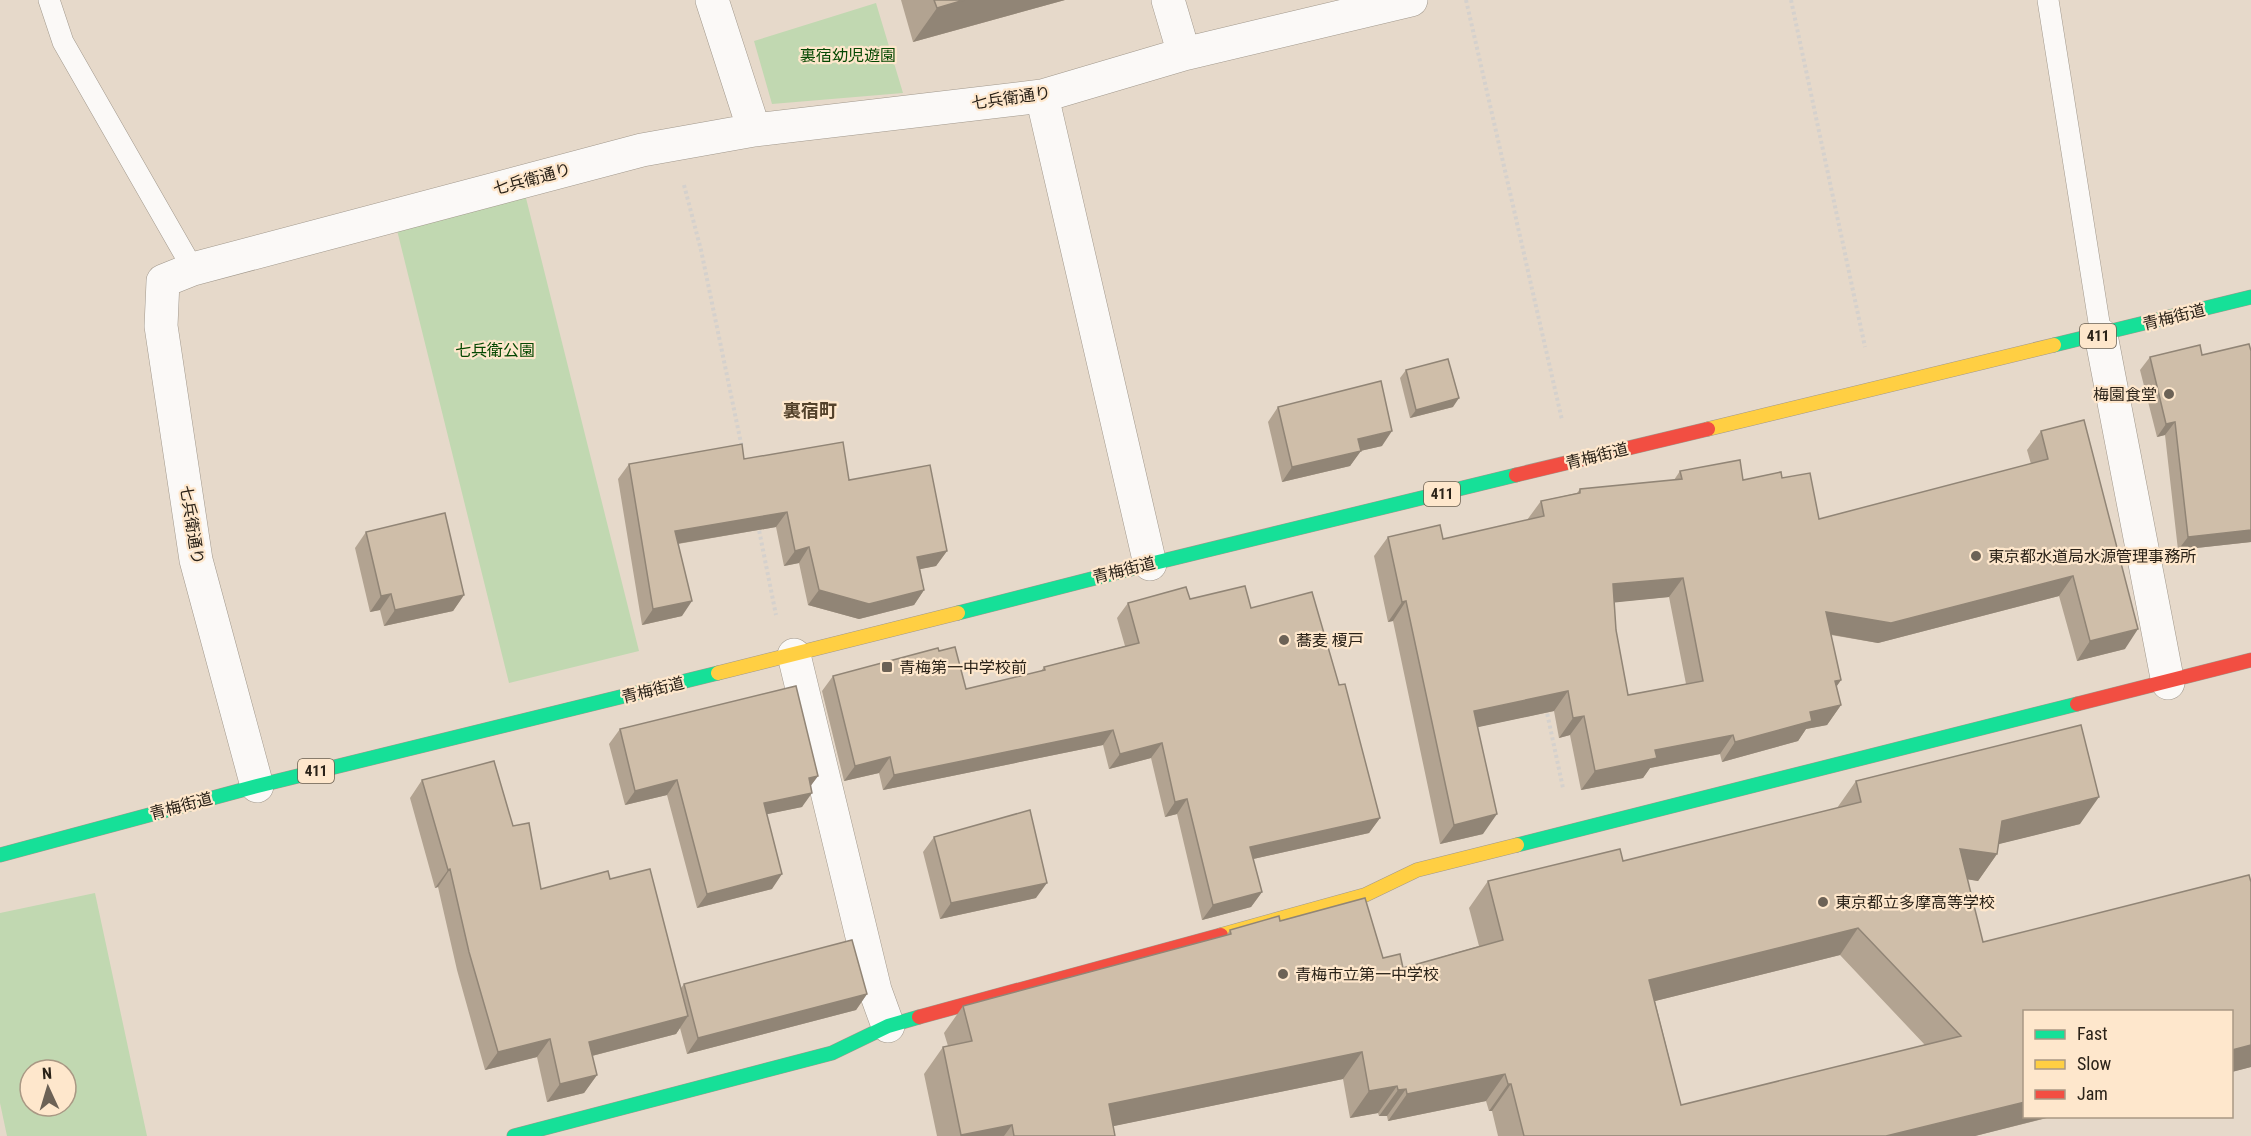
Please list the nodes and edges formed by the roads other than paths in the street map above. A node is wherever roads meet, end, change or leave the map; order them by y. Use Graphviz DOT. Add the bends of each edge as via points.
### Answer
graph roads {
  1 [pos="49,0"];
  2 [pos="712,0"];
  3 [pos="1168,0"];
  4 [pos="2048,0"];
  5 [pos="1398,2"];
  6 [pos="1184,54"];
  7 [pos="1042,96"];
  8 [pos="754,130"];
  9 [pos="193,269"];
  10 [pos="2251,297"];
  11 [pos="2101,335"];
  12 [pos="1150,564"];
  13 [pos="794,655"];
  14 [pos="2251,660"];
  15 [pos="2168,683"];
  16 [pos="257,786"];
  17 [pos="0,855"];
  18 [pos="888,1026"];
  19 [pos="514,1136"];
  1 -- 9 [label="lane" via="63,42"];
  2 -- 8 [label="street"];
  3 -- 6 [label="street"];
  4 -- 11 [label="lane"];
  5 -- 6 [label="street, 七兵衛通り"];
  6 -- 7 [label="street, 七兵衛通り"];
  7 -- 8 [label="street, 七兵衛通り"];
  7 -- 12 [label="street"];
  8 -- 9 [label="street, 七兵衛通り" via="630,153"];
  9 -- 16 [label="street, 七兵衛通り" via="163,281 161,326 196,560"];
  10 -- 11 [label="main road, 青梅街道 / 411"];
  11 -- 12 [label="main road, 青梅街道 / 411"];
  11 -- 15 [label="street"];
  12 -- 13 [label="main road, 青梅街道 / 411"];
  13 -- 16 [label="main road, 青梅街道 / 411"];
  13 -- 18 [label="street" via="875,990"];
  14 -- 15 [label="main road"];
  15 -- 18 [label="main road" via="1417,870 1365,895"];
  16 -- 17 [label="main road, 青梅街道 / 411"];
  18 -- 19 [label="main road" via="832,1053"];
}
